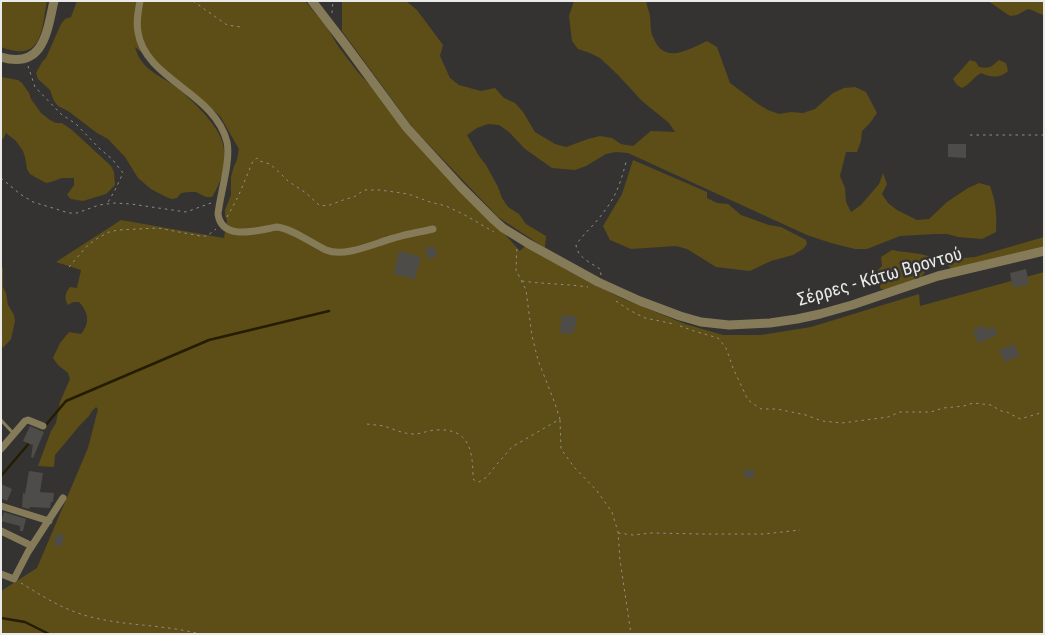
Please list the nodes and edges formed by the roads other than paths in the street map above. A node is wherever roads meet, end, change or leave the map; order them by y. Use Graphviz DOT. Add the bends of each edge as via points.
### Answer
graph roads {
  1 [pos="54,1"];
  2 [pos="140,1"];
  3 [pos="312,1"];
  4 [pos="1,57"];
  5 [pos="433,229"];
  6 [pos="1044,251"];
  7 [pos="1,420"];
  8 [pos="43,426"];
  9 [pos="14,434"];
  10 [pos="1,449"];
  11 [pos="63,498"];
  12 [pos="1,506"];
  13 [pos="49,521"];
  14 [pos="1,531"];
  15 [pos="32,546"];
  16 [pos="1,574"];
  1 -- 4 [label="street" via="45,39 37,51 16,60"];
  2 -- 5 [label="street" via="138,33 147,54 219,122 228,152 218,214 221,224 228,230 244,233 284,228 326,250 338,252"];
  3 -- 6 [label="street, Σέρρες - Κάτω Βροντού" via="407,128 494,220 596,285 691,319 722,325 797,319 852,305 938,276"];
  7 -- 9 [label="lane"];
  8 -- 9 [label="street" via="28,420"];
  9 -- 10 [label="street"];
  11 -- 13 [label="street"];
  12 -- 13 [label="street"];
  13 -- 15 [label="street"];
  14 -- 15 [label="street"];
  15 -- 16 [label="street" via="14,579"];
}
